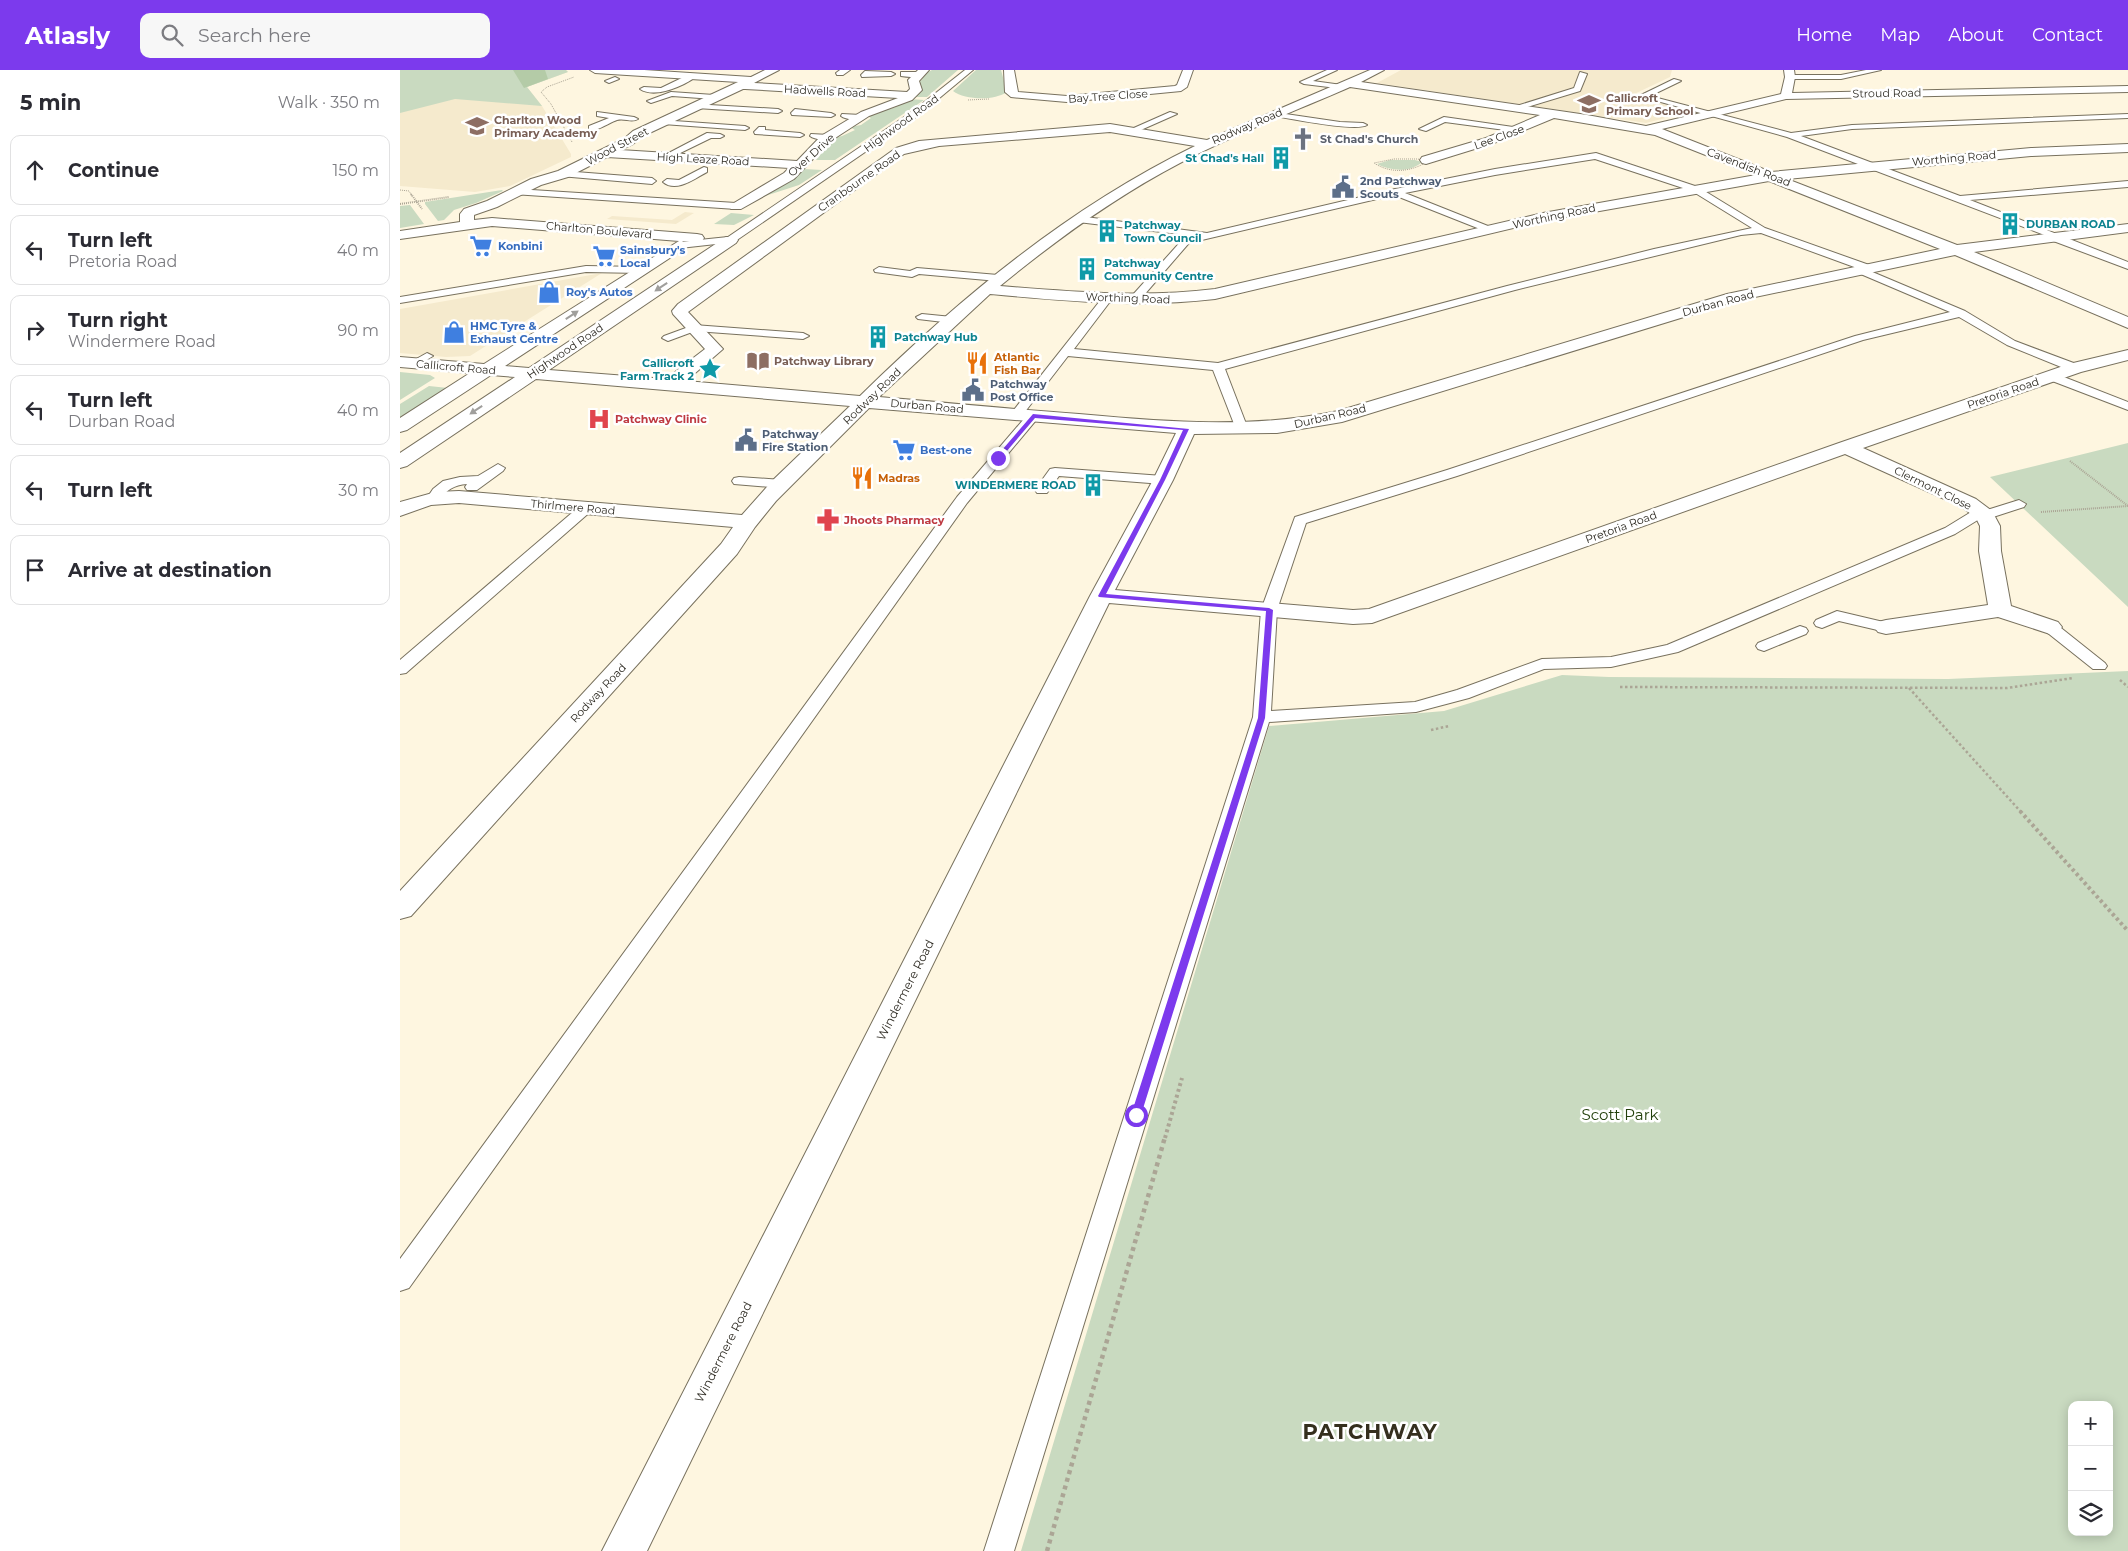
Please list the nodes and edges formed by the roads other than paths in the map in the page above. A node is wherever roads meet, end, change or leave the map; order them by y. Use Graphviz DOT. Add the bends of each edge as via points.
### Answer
graph roads {
  1 [pos="595,70"];
  2 [pos="774,70"];
  3 [pos="969,70"];
  4 [pos="1009,70"];
  5 [pos="1188,70"];
  6 [pos="1333,70"];
  7 [pos="1379,70"];
  8 [pos="1877,70"];
  9 [pos="648,72"];
  10 [pos="921,72"];
  11 [pos="1789,73"];
  12 [pos="891,74"];
  13 [pos="904,74"];
  14 [pos="1583,74"];
  15 [pos="865,75"];
  16 [pos="693,76"];
  17 [pos="752,80"];
  18 [pos="1676,81"];
  19 [pos="741,85"];
  20 [pos="1346,85"];
  21 [pos="644,89"];
  22 [pos="2128,89"];
  23 [pos="909,96"];
  24 [pos="1786,96"];
  25 [pos="716,97"];
  26 [pos="651,101"];
  27 [pos="696,106"];
  28 [pos="1514,108"];
  29 [pos="778,111"];
  30 [pos="798,111"];
  31 [pos="1711,113"];
  32 [pos="600,114"];
  33 [pos="1173,114"];
  34 [pos="1275,114"];
  35 [pos="1552,114"];
  36 [pos="831,115"];
  37 [pos="845,116"];
  38 [pos="2128,116"];
  39 [pos="618,117"];
  40 [pos="861,117"];
  41 [pos="634,119"];
  42 [pos="646,120"];
  43 [pos="664,122"];
  44 [pos="1363,125"];
  45 [pos="592,128"];
  46 [pos="745,128"];
  47 [pos="762,129"];
  48 [pos="1423,129"];
  49 [pos="1649,129"];
  50 [pos="1520,130"];
  51 [pos="1131,131"];
  52 [pos="800,135"];
  53 [pos="1790,135"];
  54 [pos="720,136"];
  55 [pos="814,136"];
  56 [pos="829,137"];
  57 [pos="1207,144"];
  58 [pos="2128,148"];
  59 [pos="604,153"];
  60 [pos="667,156"];
  61 [pos="1444,156"];
  62 [pos="1426,160"];
  63 [pos="713,165"];
  64 [pos="801,165"];
  65 [pos="1872,165"];
  66 [pos="1476,166"];
  67 [pos="1495,172"];
  68 [pos="563,174"];
  69 [pos="1773,176"];
  70 [pos="652,181"];
  71 [pos="667,182"];
  72 [pos="2128,184"];
  73 [pos="1695,189"];
  74 [pos="516,192"];
  75 [pos="1395,192"];
  76 [pos="1959,198"];
  77 [pos="736,206"];
  78 [pos="1078,219"];
  79 [pos="467,224"];
  80 [pos="2128,228"];
  81 [pos="1490,230"];
  82 [pos="1762,230"];
  83 [pos="400,235"];
  84 [pos="1211,235"];
  85 [pos="2053,236"];
  86 [pos="731,240"];
  87 [pos="680,245"];
  88 [pos="1956,250"];
  89 [pos="2128,266"];
  90 [pos="1864,269"];
  91 [pos="641,270"];
  92 [pos="879,270"];
  93 [pos="998,278"];
  94 [pos="984,289"];
  95 [pos="1107,299"];
  96 [pos="400,300"];
  97 [pos="1134,300"];
  98 [pos="1960,313"];
  99 [pos="922,317"];
  100 [pos="952,320"];
  101 [pos="2128,323"];
  102 [pos="694,328"];
  103 [pos="803,336"];
  104 [pos="668,338"];
  105 [pos="1064,352"];
  106 [pos="2128,355"];
  107 [pos="414,360"];
  108 [pos="1218,366"];
  109 [pos="2075,368"];
  110 [pos="487,370"];
  111 [pos="512,372"];
  112 [pos="531,374"];
  113 [pos="2051,376"];
  114 [pos="670,385"];
  115 [pos="865,401"];
  116 [pos="2128,406"];
  117 [pos="1025,415"];
  118 [pos="400,426"];
  119 [pos="1187,429"];
  120 [pos="1242,429"];
  121 [pos="400,444"];
  122 [pos="1846,447"];
  123 [pos="400,462"];
  124 [pos="498,468"];
  125 [pos="481,480"];
  126 [pos="739,480"];
  127 [pos="1162,480"];
  128 [pos="782,484"];
  129 [pos="1042,490"];
  130 [pos="459,497"];
  131 [pos="434,498"];
  132 [pos="2019,504"];
  133 [pos="585,509"];
  134 [pos="400,510"];
  135 [pos="1983,514"];
  136 [pos="748,522"];
  137 [pos="1101,596"];
  138 [pos="1269,610"];
  139 [pos="2000,610"];
  140 [pos="1822,623"];
  141 [pos="1886,627"];
  142 [pos="2050,627"];
  143 [pos="1800,631"];
  144 [pos="1764,646"];
  145 [pos="2099,666"];
  146 [pos="400,669"];
  147 [pos="1262,718"];
  148 [pos="400,909"];
  149 [pos="400,1280"];
  150 [pos="624,1551"];
  151 [pos="999,1551"];
  1 -- 9 [label="street" via="627,74"];
  2 -- 17 [label="street, Wood Street"];
  3 -- 86 [label="lane, Highwood Road" via="916,113"];
  4 -- 5 [label="street, Bay Tree Close" via="1010,92 1015,95 1067,99 1168,91 1182,87"];
  6 -- 20 [label="lane" via="1304,82"];
  7 -- 20 [label="street, Rodway Road"];
  8 -- 11 [label="lane" via="1841,77"];
  9 -- 16 [label="street"];
  10 -- 13 [label="lane"];
  10 -- 23 [label="street" via="913,80 916,90"];
  11 -- 24 [label="street"];
  12 -- 15 [label="lane"];
  14 -- 28 [label="lane" via="1577,89"];
  16 -- 17 [label="street"];
  16 -- 21 [label="lane" via="662,90"];
  17 -- 19 [label="street, Wood Street"];
  18 -- 31 [label="lane" via="1642,96"];
  19 -- 23 [label="street, Hadwells Road"];
  19 -- 25 [label="street, Wood Street"];
  20 -- 28 [label="street, Cavendish Road"];
  20 -- 34 [label="street, Rodway Road"];
  22 -- 24 [label="street, Stroud Road"];
  23 -- 40 [label="street, Over Drive"];
  24 -- 31 [label="street, Stroud Road"];
  25 -- 26 [label="lane" via="671,94"];
  25 -- 27 [label="street, Wood Street"];
  27 -- 29 [label="lane"];
  27 -- 43 [label="street, Wood Street"];
  28 -- 35 [label="street, Cavendish Road"];
  30 -- 36 [label="lane" via="794,113"];
  31 -- 49 [label="street, Stroud Road"];
  31 -- 53 [label="lane"];
  32 -- 39 [label="lane"];
  33 -- 51 [label="lane"];
  34 -- 44 [label="lane"];
  34 -- 57 [label="street, Rodway Road"];
  35 -- 49 [label="street, Cavendish Road"];
  35 -- 50 [label="street, Lee Close"];
  37 -- 40 [label="lane"];
  38 -- 53 [label="lane" via="1852,127"];
  39 -- 41 [label="lane"];
  39 -- 45 [label="lane"];
  40 -- 56 [label="street, Over Drive"];
  42 -- 43 [label="lane"];
  43 -- 46 [label="lane"];
  43 -- 59 [label="street, Wood Street"];
  47 -- 52 [label="lane" via="758,132"];
  48 -- 50 [label="lane" via="1444,119"];
  49 -- 69 [label="street, Cavendish Road"];
  50 -- 61 [label="street, Lee Close"];
  51 -- 57 [label="street, Cranbourne Road"];
  51 -- 102 [label="street, Cranbourne Road" via="1094,128 939,142 900,151 684,307 681,314"];
  53 -- 65 [label="lane"];
  54 -- 60 [label="lane" via="710,135"];
  55 -- 56 [label="lane"];
  56 -- 64 [label="street, Over Drive"];
  57 -- 78 [label="street, Rodway Road" via="1146,176"];
  58 -- 65 [label="street, Worthing Road"];
  59 -- 60 [label="street, High Leaze Road"];
  59 -- 68 [label="street, Wood Street"];
  60 -- 63 [label="street, High Leaze Road"];
  61 -- 62 [label="street, Lee Close"];
  61 -- 66 [label="street, Lee Close"];
  63 -- 64 [label="street, High Leaze Road"];
  63 -- 71 [label="lane" via="680,183"];
  64 -- 77 [label="street, Over Drive" via="789,176"];
  65 -- 69 [label="street, Worthing Road"];
  65 -- 76 [label="lane"];
  66 -- 67 [label="lane"];
  67 -- 73 [label="lane" via="1596,156"];
  67 -- 75 [label="lane"];
  68 -- 70 [label="lane"];
  68 -- 74 [label="street, Wood Street"];
  69 -- 73 [label="street, Worthing Road"];
  69 -- 88 [label="street, Cavendish Road"];
  72 -- 76 [label="lane"];
  73 -- 81 [label="street, Worthing Road"];
  73 -- 82 [label="lane"];
  74 -- 77 [label="lane"];
  74 -- 79 [label="street, Wood Street" via="470,212"];
  75 -- 81 [label="lane"];
  75 -- 84 [label="lane"];
  76 -- 85 [label="lane"];
  78 -- 84 [label="lane"];
  78 -- 93 [label="street, Rodway Road"];
  79 -- 83 [label="street, Charlton Boulevard"];
  79 -- 86 [label="street, Charlton Boulevard" via="492,222"];
  79 -- 87 [label="street, Charlton Boulevard" via="478,228"];
  80 -- 85 [label="street, Durban Road"];
  81 -- 97 [label="street, Worthing Road" via="1215,294"];
  82 -- 90 [label="lane"];
  82 -- 108 [label="lane" via="1645,254"];
  84 -- 97 [label="lane" via="1186,241"];
  85 -- 88 [label="street, Durban Road"];
  85 -- 89 [label="lane"];
  86 -- 87 [label="lane, Highwood Road"];
  86 -- 112 [label="street, Highwood Road, one-way"];
  87 -- 91 [label="street, Highwood Road"];
  88 -- 90 [label="street, Durban Road"];
  88 -- 101 [label="street, Cavendish Road"];
  90 -- 98 [label="lane"];
  90 -- 120 [label="street, Durban Road" via="1733,298 1342,416 1297,425"];
  91 -- 96 [label="lane" via="586,268"];
  110 -- 91 [label="street, Highwood Road, one-way"];
  92 -- 93 [label="lane" via="912,274 917,270"];
  93 -- 94 [label="street, Rodway Road"];
  94 -- 95 [label="street, Worthing Road"];
  94 -- 100 [label="street, Rodway Road"];
  95 -- 97 [label="street, Worthing Road"];
  95 -- 105 [label="lane"];
  98 -- 109 [label="lane" via="2011,343"];
  98 -- 138 [label="lane" via="1860,338 1300,520"];
  99 -- 100 [label="lane"];
  100 -- 115 [label="street, Rodway Road"];
  102 -- 103 [label="lane"];
  102 -- 104 [label="lane"];
  102 -- 114 [label="street, Cranbourne Road" via="714,349"];
  105 -- 108 [label="lane"];
  105 -- 117 [label="lane"];
  106 -- 109 [label="street, Pretoria Road"];
  107 -- 110 [label="street, Callicroft Road"];
  108 -- 120 [label="lane"];
  109 -- 113 [label="street, Pretoria Road"];
  110 -- 111 [label="street, Callicroft Road"];
  110 -- 118 [label="street, Highwood Road"];
  111 -- 112 [label="street, Durban Road"];
  111 -- 121 [label="street, Highwood Road"];
  112 -- 114 [label="street, Durban Road"];
  112 -- 123 [label="street, Highwood Road, one-way"];
  113 -- 116 [label="lane"];
  113 -- 122 [label="street, Pretoria Road"];
  114 -- 115 [label="street, Durban Road"];
  115 -- 117 [label="street, Durban Road"];
  115 -- 128 [label="street, Rodway Road"];
  117 -- 119 [label="street, Durban Road"];
  117 -- 149 [label="lane"];
  119 -- 120 [label="street, Durban Road"];
  119 -- 127 [label="street, Windermere Road"];
  122 -- 135 [label="street, Clermont Close" via="1969,503"];
  122 -- 138 [label="street, Pretoria Road" via="1380,613 1353,617"];
  124 -- 125 [label="lane"];
  125 -- 130 [label="lane"];
  125 -- 131 [label="lane" via="453,481 438,490"];
  126 -- 128 [label="lane"];
  127 -- 129 [label="lane" via="1055,472"];
  127 -- 137 [label="street, Windermere Road"];
  128 -- 136 [label="street, Rodway Road"];
  130 -- 131 [label="street, Thirlmere Road"];
  130 -- 133 [label="street, Thirlmere Road"];
  131 -- 134 [label="street, Thirlmere Road"];
  132 -- 135 [label="lane"];
  133 -- 136 [label="street, Thirlmere Road"];
  133 -- 146 [label="lane"];
  135 -- 139 [label="street, Clermont Close" via="1990,526 1990,551"];
  135 -- 147 [label="lane" via="1672,649 1611,662 1542,664 1463,694 1416,707"];
  136 -- 148 [label="street, Rodway Road" via="730,549"];
  137 -- 138 [label="street, Pretoria Road"];
  137 -- 150 [label="street, Windermere Road"];
  138 -- 147 [label="lane"];
  139 -- 141 [label="street"];
  139 -- 142 [label="street"];
  140 -- 141 [label="lane" via="1837,616"];
  142 -- 145 [label="lane"];
  143 -- 144 [label="lane"];
  147 -- 151 [label="lane"];
}
